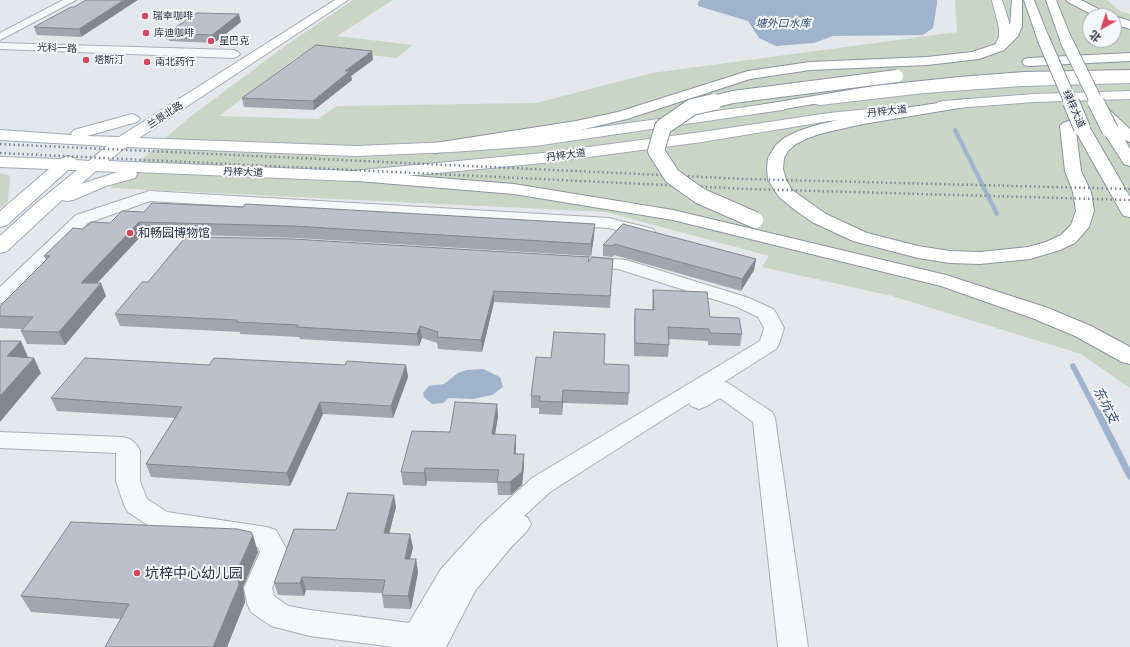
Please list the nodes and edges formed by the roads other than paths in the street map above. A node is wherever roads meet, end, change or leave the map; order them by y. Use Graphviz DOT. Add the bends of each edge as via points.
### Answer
graph roads {
  1 [pos="71,0"];
  2 [pos="320,0"];
  3 [pos="343,0"];
  4 [pos="997,0"];
  5 [pos="1017,0"];
  6 [pos="1029,0"];
  7 [pos="1051,0"];
  8 [pos="1072,0"];
  9 [pos="1083,0"];
  10 [pos="308,8"];
  11 [pos="1088,8"];
  12 [pos="1091,8"];
  13 [pos="0,38"];
  14 [pos="248,45"];
  15 [pos="0,46"];
  16 [pos="1000,47"];
  17 [pos="234,54"];
  18 [pos="1130,57"];
  19 [pos="1016,63"];
  20 [pos="215,66"];
  21 [pos="992,66"];
  22 [pos="1130,74"];
  23 [pos="1130,79"];
  24 [pos="1130,95"];
  25 [pos="966,102"];
  26 [pos="760,109"];
  27 [pos="163,116"];
  28 [pos="1075,127"];
  29 [pos="1122,133"];
  30 [pos="0,135"];
  31 [pos="45,137"];
  32 [pos="97,141"];
  33 [pos="124,141"];
  34 [pos="192,144"];
  35 [pos="435,148"];
  36 [pos="1130,161"];
  37 [pos="1,162"];
  38 [pos="63,165"];
  39 [pos="92,166"];
  40 [pos="150,168"];
  41 [pos="352,176"];
  42 [pos="36,189"];
  43 [pos="1130,212"];
  44 [pos="33,216"];
  45 [pos="0,221"];
  46 [pos="662,237"];
  47 [pos="0,248"];
  48 [pos="567,261"];
  49 [pos="952,283"];
  50 [pos="0,297"];
  51 [pos="1130,356"];
  52 [pos="0,440"];
  53 [pos="421,644"];
  54 [pos="793,647"];
  1 -- 13 [label="street"];
  2 -- 10 [label="main road"];
  3 -- 27 [label="main road, 兰景北路"];
  4 -- 16 [label="main road" via="1005,28 1005,37"];
  5 -- 16 [label="main road" via="1016,26 1012,36"];
  6 -- 28 [label="main road, 绿梓大道, bridge" via="1066,93"];
  7 -- 29 [label="main road, 绿梓大道, bridge" via="1066,40 1099,108"];
  8 -- 11 [label="main road"];
  9 -- 12 [label="main road"];
  14 -- 17 [label="main road"];
  15 -- 17 [label="street, 光科一路"];
  16 -- 35 [label="main road" via="953,60 810,66 748,75 622,116 576,126"];
  17 -- 20 [label="main road"];
  18 -- 19 [label="main road"];
  21 -- 49 [label="main road, bridge" via="733,97 692,107 663,127 656,151 672,176 700,196 801,241"];
  22 -- 26 [label="main road" via="1024,76 959,81 873,90"];
  23 -- 26 [label="main road, 丹梓大道" via="1022,82 924,89"];
  24 -- 25 [label="main road, 丹梓大道"];
  25 -- 28 [label="main road, 绿梓大道" via="863,119 802,135 782,148 776,158 778,180 785,193 801,206 819,218 860,237 918,252 950,257 980,258 1030,253 1068,239 1080,227 1085,211 1082,192 1073,171"];
  25 -- 41 [label="main road, 丹梓大道" via="829,117 543,158"];
  26 -- 35 [label="main road, 丹梓大道" via="535,141"];
  27 -- 33 [label="main road, 兰景北路"];
  27 -- 34 [label="main road" via="168,132"];
  28 -- 43 [label="main road, 绿梓大道"];
  29 -- 36 [label="main road"];
  30 -- 31 [label="main road, 丹梓大道"];
  31 -- 32 [label="main road, 丹梓大道"];
  31 -- 32 [label="main road, 兰景北路" via="84,132 138,115"];
  32 -- 33 [label="main road, 丹梓大道"];
  32 -- 38 [label="main road, 兰景北路"];
  33 -- 34 [label="main road, 丹梓大道"];
  33 -- 39 [label="main road, 兰景北路"];
  34 -- 35 [label="main road, 丹梓大道" via="356,151"];
  37 -- 38 [label="main road, 丹梓大道"];
  37 -- 42 [label="main road" via="24,172"];
  38 -- 39 [label="main road, 丹梓大道"];
  38 -- 42 [label="main road, 兰景北路"];
  39 -- 40 [label="main road, 丹梓大道"];
  39 -- 44 [label="main road, 兰景北路"];
  40 -- 41 [label="main road, 丹梓大道"];
  40 -- 44 [label="main road" via="76,191"];
  41 -- 49 [label="main road" via="514,189 673,215"];
  42 -- 45 [label="main road, 兰景北路"];
  44 -- 45 [label="main road"];
  44 -- 47 [label="main road, 兰景北路"];
  46 -- 50 [label="street" via="609,223 149,196 82,219"];
  48 -- 53 [label="street" via="620,264 742,302 766,313 774,328 769,344 541,485 491,531 451,577"];
  49 -- 51 [label="main road" via="1040,313 1083,331"];
  52 -- 53 [label="street" via="122,445 128,450 128,481 137,505 161,521 268,538 274,552 258,588 260,603 281,617"];
  53 -- 54 [label="street" via="433,641 465,583 503,538 552,492 720,388 764,418"];
}
